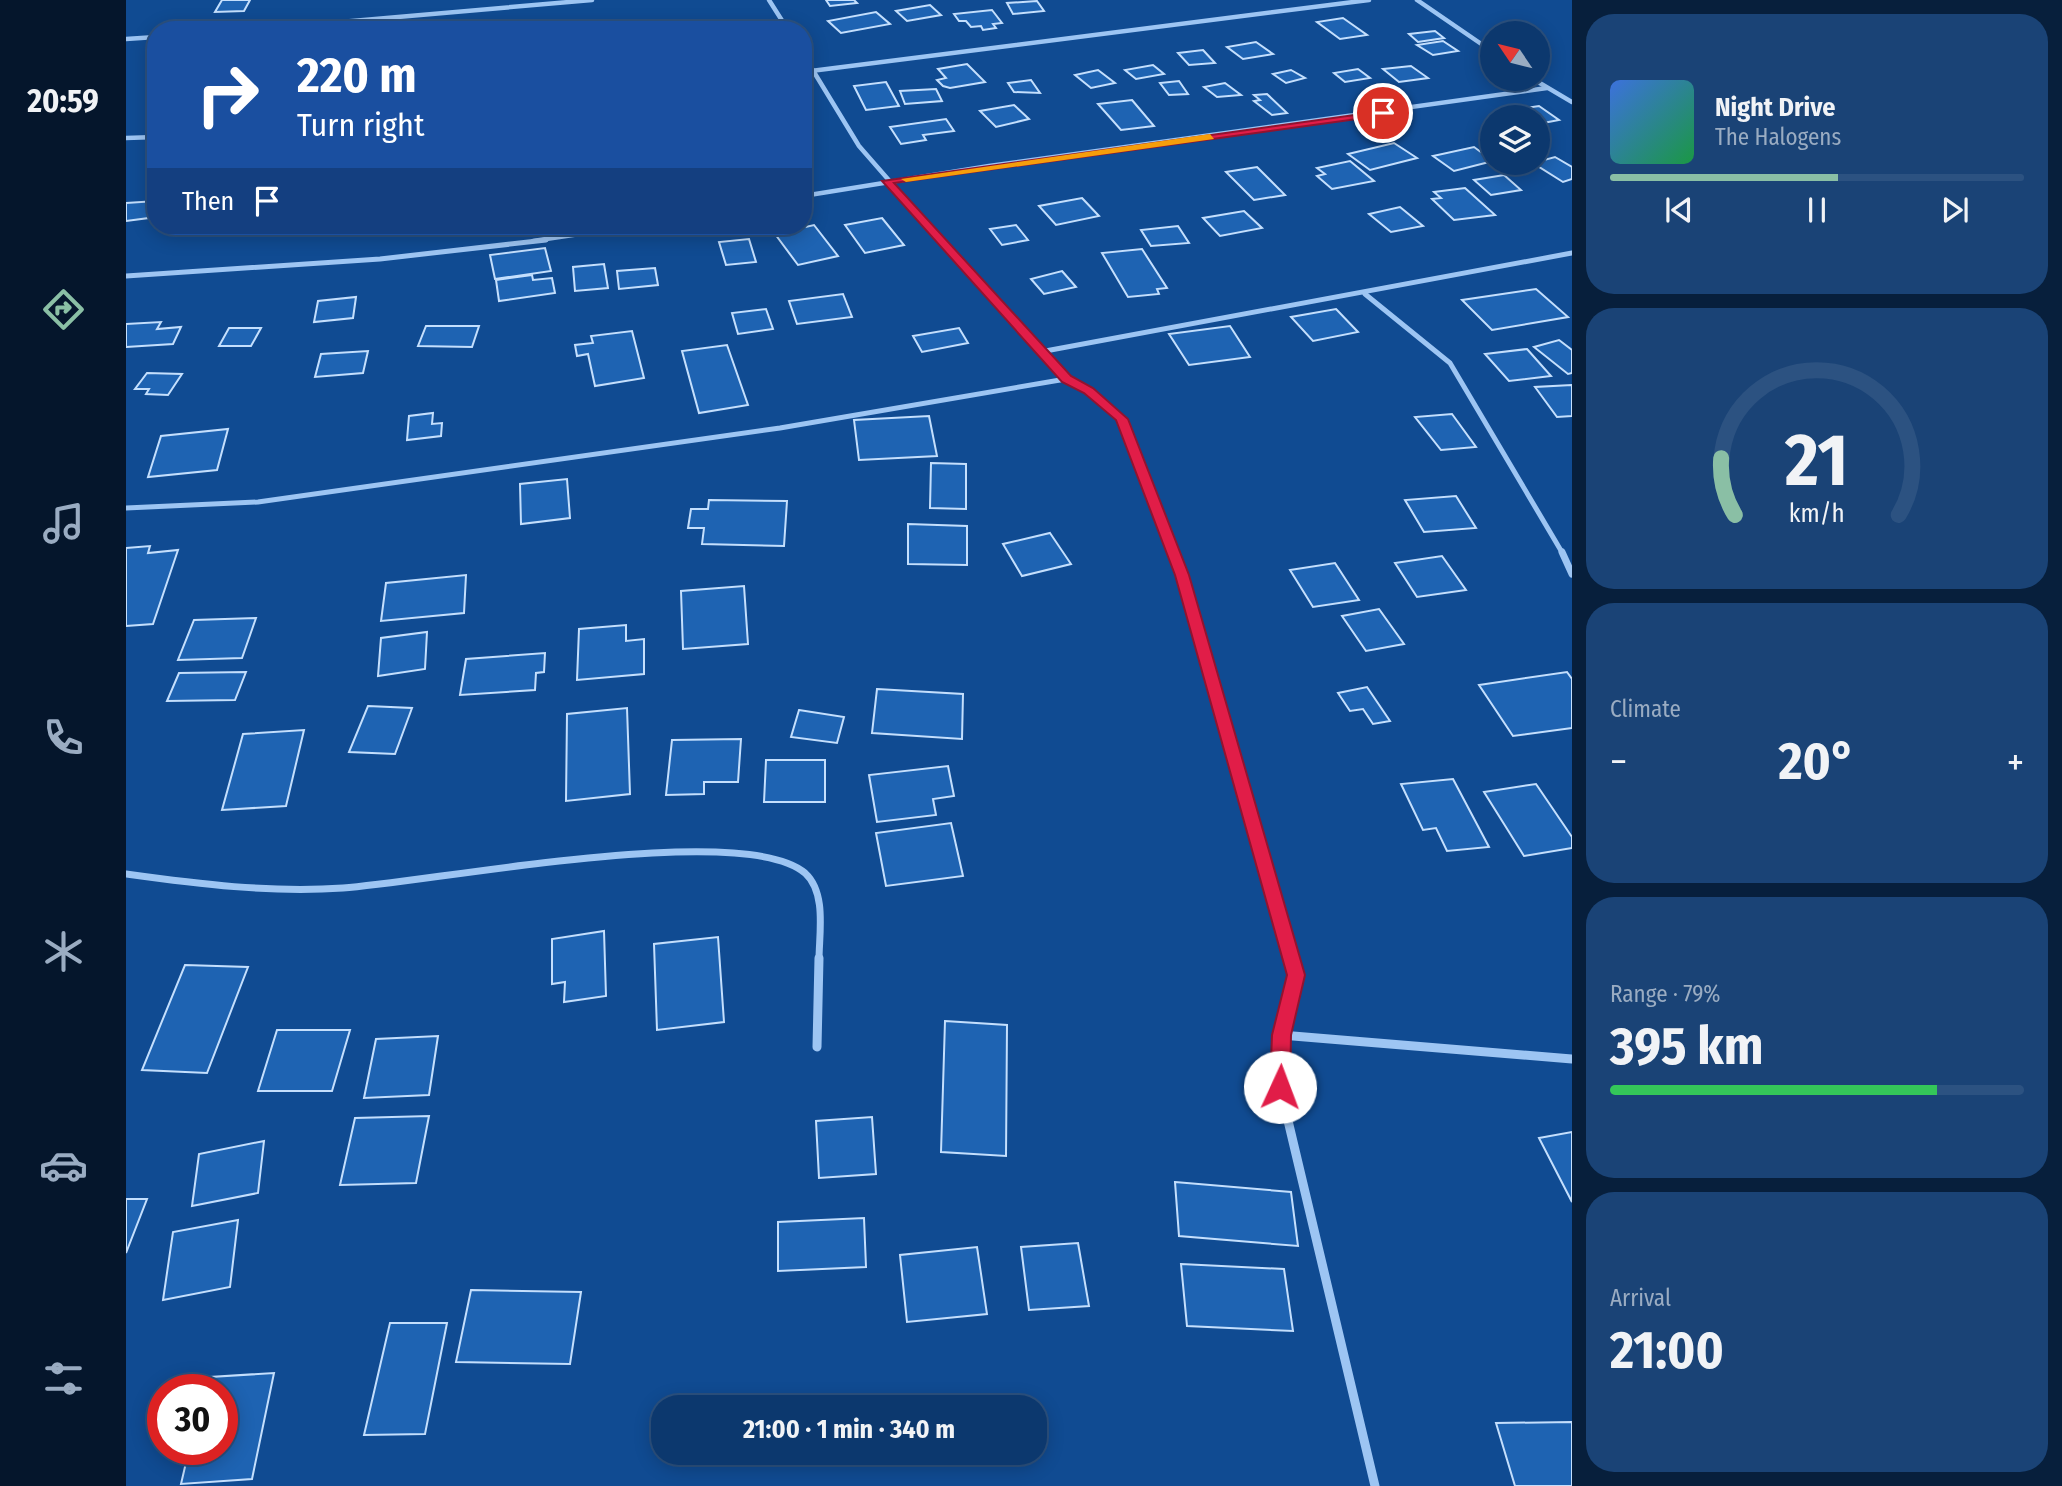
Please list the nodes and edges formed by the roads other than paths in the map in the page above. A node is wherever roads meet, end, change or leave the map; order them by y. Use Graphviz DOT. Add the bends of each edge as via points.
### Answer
graph roads {
  1 [pos="593,0"];
  2 [pos="769,0"];
  3 [pos="1369,0"];
  4 [pos="1418,0"];
  5 [pos="352,21"];
  6 [pos="782,21"];
  7 [pos="147,38"];
  8 [pos="126,39"];
  9 [pos="1480,43"];
  10 [pos="812,68"];
  11 [pos="814,71"];
  12 [pos="1550,90"];
  13 [pos="1528,91"];
  14 [pos="1572,102"];
  15 [pos="147,137"];
  16 [pos="126,138"];
  17 [pos="887,181"];
  18 [pos="812,194"];
  19 [pos="575,235"];
  20 [pos="1572,253"];
  21 [pos="126,276"];
  22 [pos="1365,294"];
  23 [pos="1040,352"];
  24 [pos="1066,379"];
  25 [pos="126,508"];
  26 [pos="1572,574"];
  27 [pos="126,874"];
  28 [pos="1281,1035"];
  29 [pos="817,1047"];
  30 [pos="1572,1059"];
  31 [pos="1375,1486"];
  1 -- 5 [label="street"];
  2 -- 6 [label="street"];
  3 -- 11 [label="street"];
  4 -- 9 [label="street"];
  7 -- 8 [label="street"];
  10 -- 11 [label="street"];
  11 -- 17 [label="street" via="859,146"];
  12 -- 14 [label="street"];
  13 -- 17 [label="street"];
  15 -- 16 [label="street"];
  17 -- 18 [label="street"];
  17 -- 23 [label="street"];
  19 -- 21 [label="street" via="286,269"];
  20 -- 22 [label="street"];
  22 -- 23 [label="street"];
  22 -- 26 [label="street" via="1450,363"];
  23 -- 24 [label="street"];
  24 -- 25 [label="street" via="780,428 285,498"];
  24 -- 28 [label="street" via="1089,391 1122,419 1182,575 1296,975"];
  27 -- 29 [label="street" via="215,887 342,888 619,854 755,853 806,874 820,904"];
  28 -- 30 [label="street"];
  28 -- 31 [label="street" via="1280,1087"];
}
